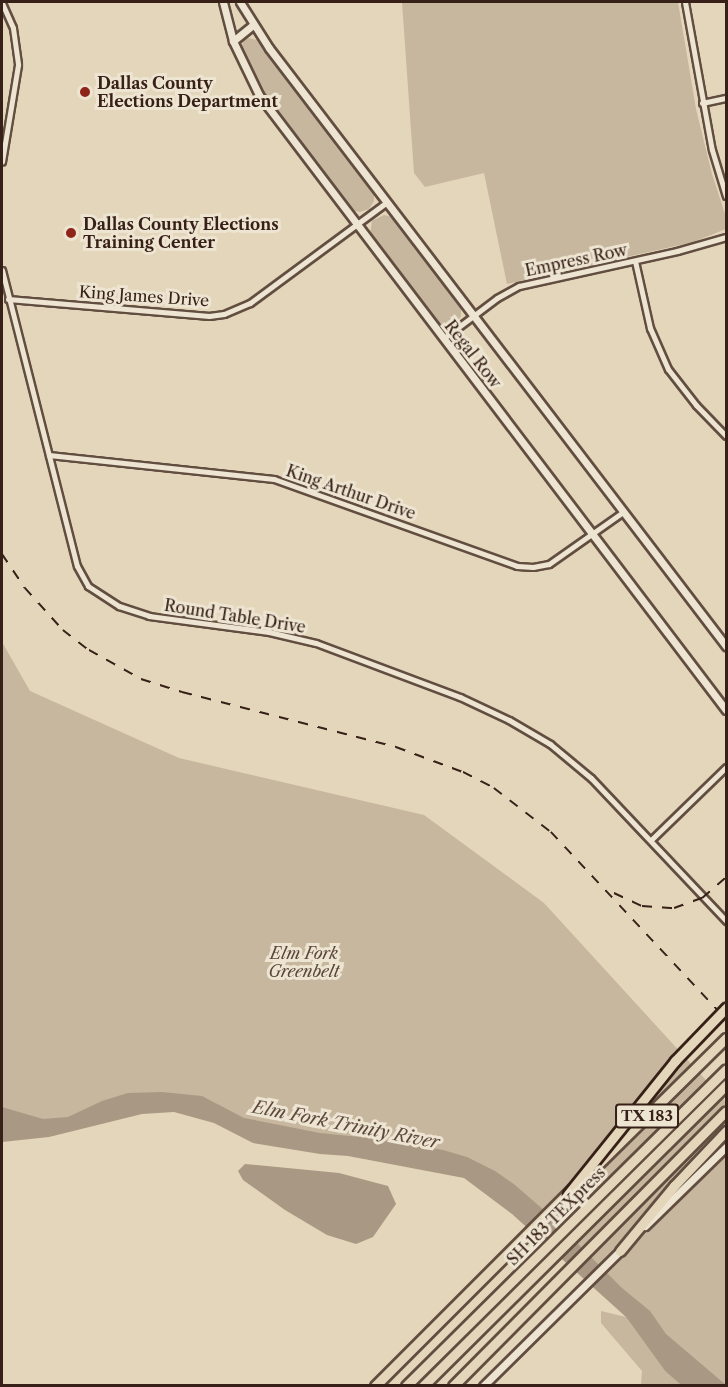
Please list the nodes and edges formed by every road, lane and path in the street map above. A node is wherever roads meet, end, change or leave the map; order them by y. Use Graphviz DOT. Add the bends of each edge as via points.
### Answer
graph roads {
  1 [pos="223,2"];
  2 [pos="240,2"];
  3 [pos="685,2"];
  4 [pos="2,3"];
  5 [pos="252,25"];
  6 [pos="233,41"];
  7 [pos="726,98"];
  8 [pos="702,103"];
  9 [pos="2,162"];
  10 [pos="726,196"];
  11 [pos="387,202"];
  12 [pos="357,224"];
  13 [pos="726,237"];
  14 [pos="634,261"];
  15 [pos="2,270"];
  16 [pos="8,299"];
  17 [pos="474,315"];
  18 [pos="444,338"];
  19 [pos="726,436"];
  20 [pos="49,455"];
  21 [pos="623,512"];
  22 [pos="593,534"];
  23 [pos="726,646"];
  24 [pos="726,710"];
  25 [pos="726,767"];
  26 [pos="652,839"];
  27 [pos="726,921"];
  28 [pos="726,1008"];
  29 [pos="726,1038"];
  30 [pos="726,1069"];
  31 [pos="726,1085"];
  32 [pos="726,1112"];
  33 [pos="726,1131"];
  34 [pos="726,1147"];
  35 [pos="568,1194"];
  36 [pos="620,1251"];
  37 [pos="407,1353"];
  38 [pos="367,1386"];
  39 [pos="375,1386"];
  40 [pos="406,1386"];
  41 [pos="423,1386"];
  42 [pos="453,1386"];
  43 [pos="483,1386"];
  1 -- 6 [label="main road, Regal Row"];
  2 -- 5 [label="main road, Regal Row"];
  3 -- 8 [label="street"];
  4 -- 9 [label="street" via="13,28 18,65"];
  5 -- 6 [label="main road"];
  5 -- 11 [label="main road, Regal Row"];
  6 -- 12 [label="main road, Regal Row" via="259,95"];
  7 -- 8 [label="street"];
  8 -- 10 [label="street"];
  11 -- 12 [label="street, King James Drive"];
  11 -- 17 [label="main road, Regal Row"];
  12 -- 16 [label="street, King James Drive" via="250,303 224,314 209,316"];
  12 -- 18 [label="main road, Regal Row"];
  13 -- 14 [label="street, Empress Row"];
  14 -- 17 [label="street, Empress Row" via="519,286"];
  14 -- 19 [label="street" via="650,328 668,369"];
  15 -- 16 [label="street, Round Table Drive"];
  16 -- 20 [label="street, Round Table Drive"];
  17 -- 18 [label="street, Empress Row"];
  17 -- 21 [label="main road, Regal Row"];
  18 -- 22 [label="main road, Regal Row"];
  20 -- 22 [label="street, King Arthur Drive" via="274,479 517,566 547,565"];
  20 -- 26 [label="street, Round Table Drive" via="78,572 103,597 157,618 269,632 308,641 472,702 550,744 598,784"];
  21 -- 22 [label="street, King Arthur Drive"];
  21 -- 23 [label="main road, Regal Row"];
  22 -- 24 [label="main road, Regal Row"];
  25 -- 26 [label="street"];
  26 -- 27 [label="street, Round Table Drive"];
  28 -- 35 [label="highway, bridge" via="675,1060"];
  29 -- 35 [label="highway, TX 183, bridge"];
  30 -- 40 [label="highway, SH 183 TEXpress"];
  31 -- 41 [label="highway, SH 183 TEXpress"];
  32 -- 42 [label="highway, TX 183"];
  33 -- 36 [label="highway"];
  34 -- 36 [label="main road"];
  35 -- 37 [label="highway, TX 183"];
  36 -- 43 [label="main road"];
  37 -- 38 [label="highway"];
  37 -- 39 [label="highway, TX 183"];
}
